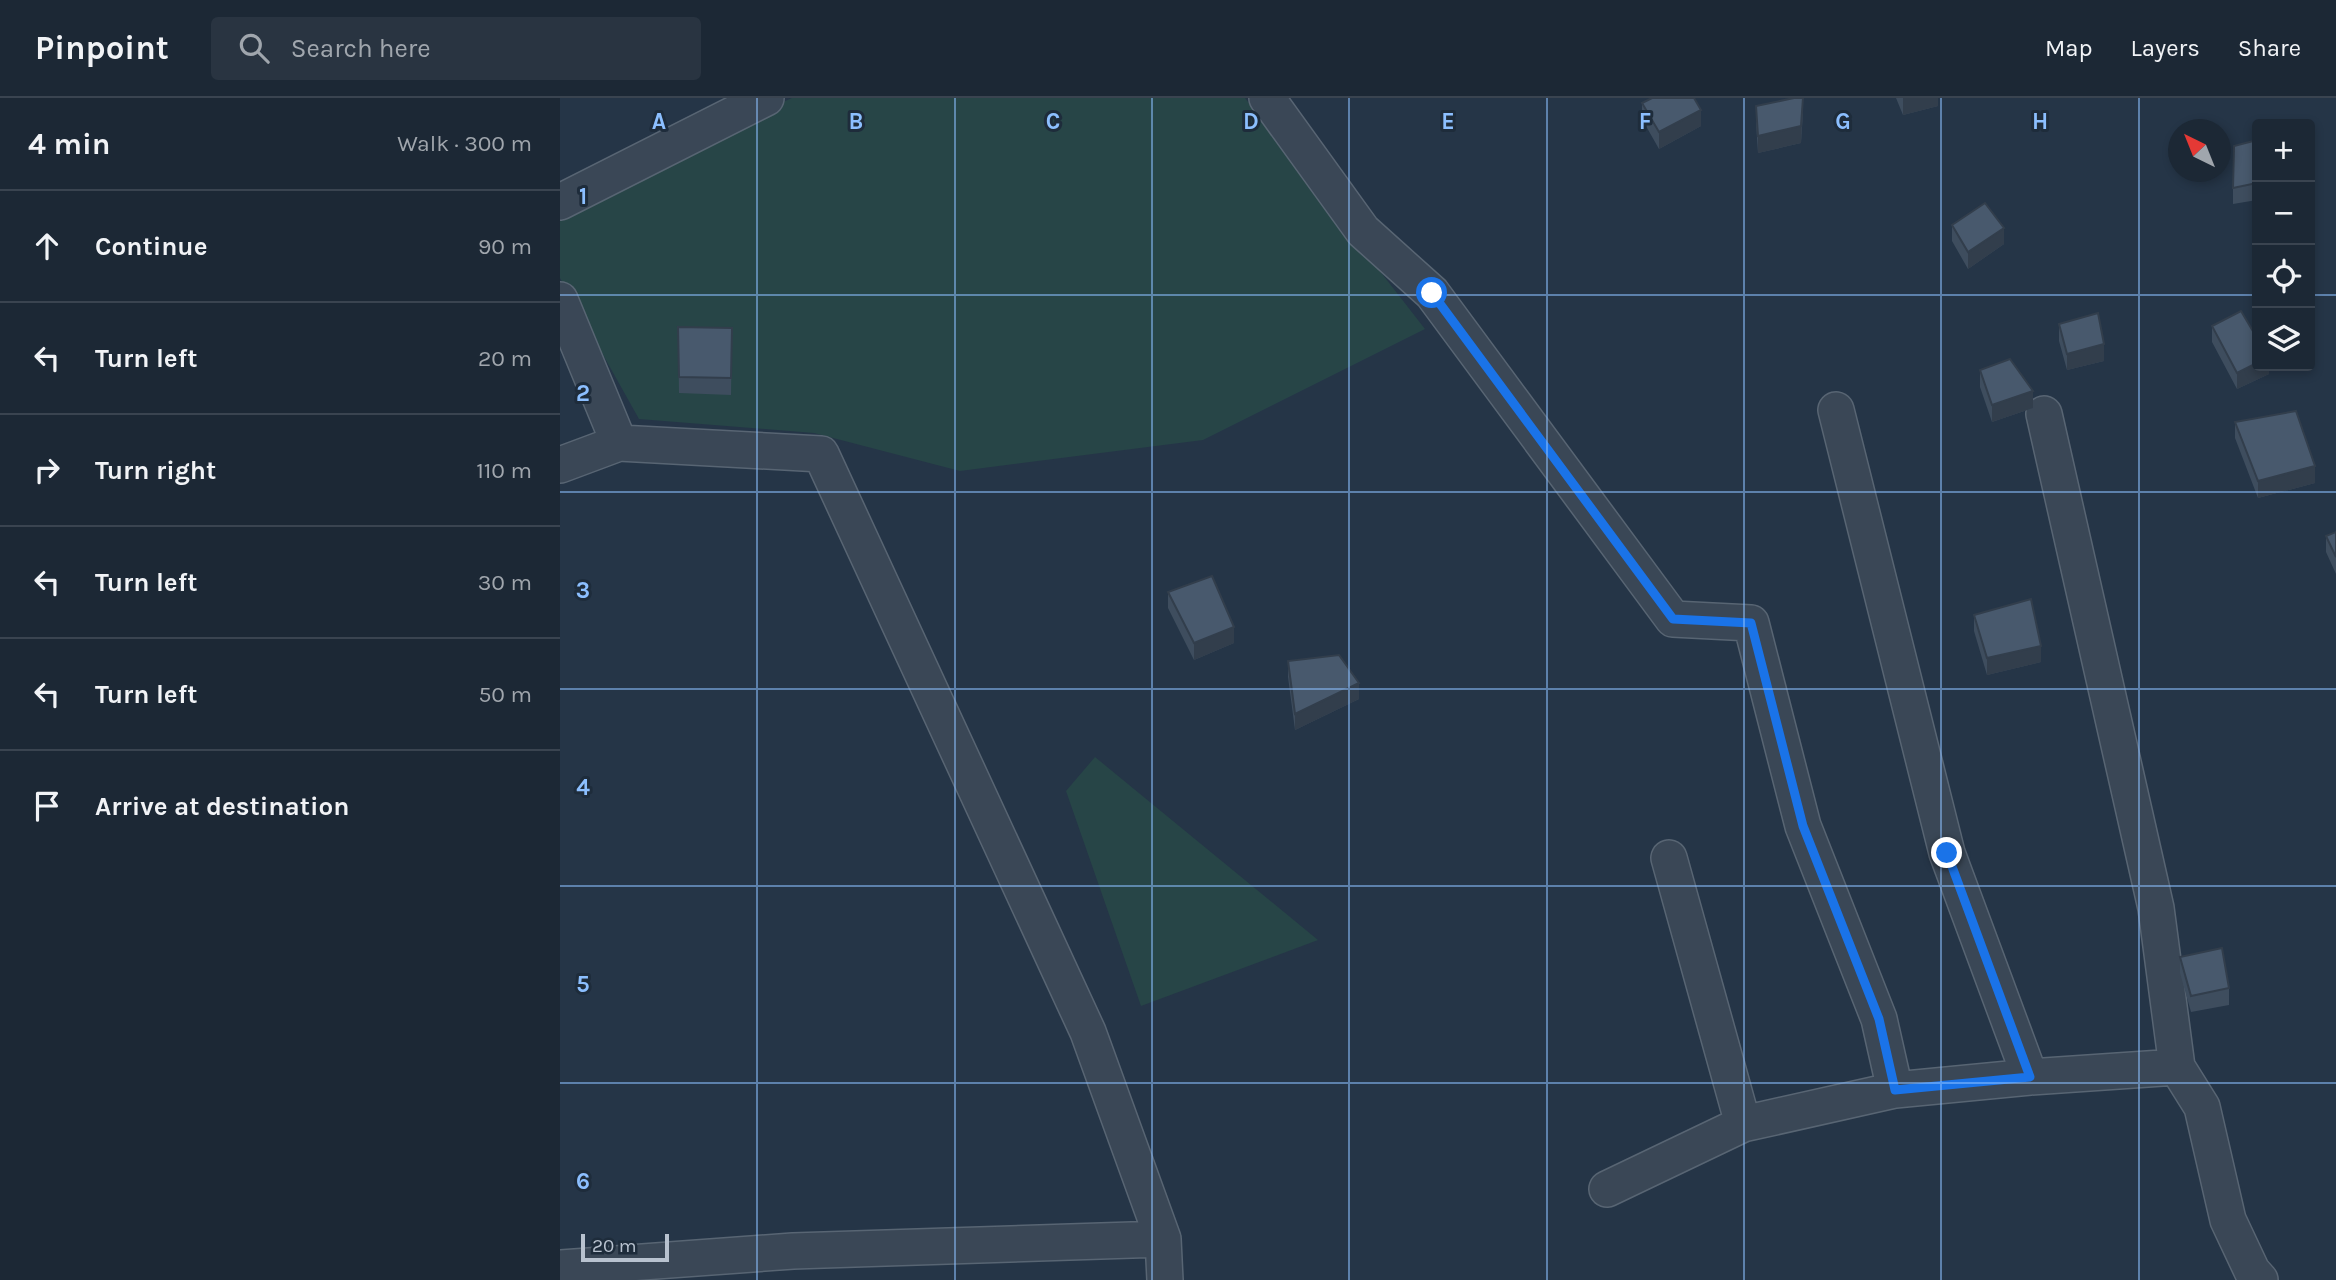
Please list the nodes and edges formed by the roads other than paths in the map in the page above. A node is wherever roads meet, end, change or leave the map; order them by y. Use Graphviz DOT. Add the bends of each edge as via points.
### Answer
graph roads {
  1 [pos="766,98"];
  2 [pos="1267,98"];
  3 [pos="560,202"];
  4 [pos="560,300"];
  5 [pos="1836,411"];
  6 [pos="2044,414"];
  7 [pos="619,443"];
  8 [pos="560,465"];
  9 [pos="1669,858"];
  10 [pos="2177,1067"];
  11 [pos="2030,1077"];
  12 [pos="1895,1090"];
  13 [pos="1743,1124"];
  14 [pos="1607,1189"];
  15 [pos="1163,1239"];
  16 [pos="560,1268"];
  17 [pos="1165,1280"];
  18 [pos="2260,1280"];
  1 -- 3 [label="street"];
  2 -- 12 [label="street" via="1363,231 1432,293 1673,619 1751,623 1803,826 1879,1019"];
  4 -- 7 [label="street"];
  5 -- 11 [label="street" via="1947,853"];
  6 -- 10 [label="street" via="2156,908"];
  7 -- 8 [label="street"];
  7 -- 15 [label="street" via="821,454 1088,1032"];
  9 -- 13 [label="street"];
  10 -- 11 [label="street"];
  10 -- 18 [label="street" via="2202,1107 2228,1220"];
  11 -- 12 [label="street"];
  12 -- 13 [label="street"];
  13 -- 14 [label="street"];
  15 -- 16 [label="street" via="793,1251"];
  15 -- 17 [label="street"];
}
